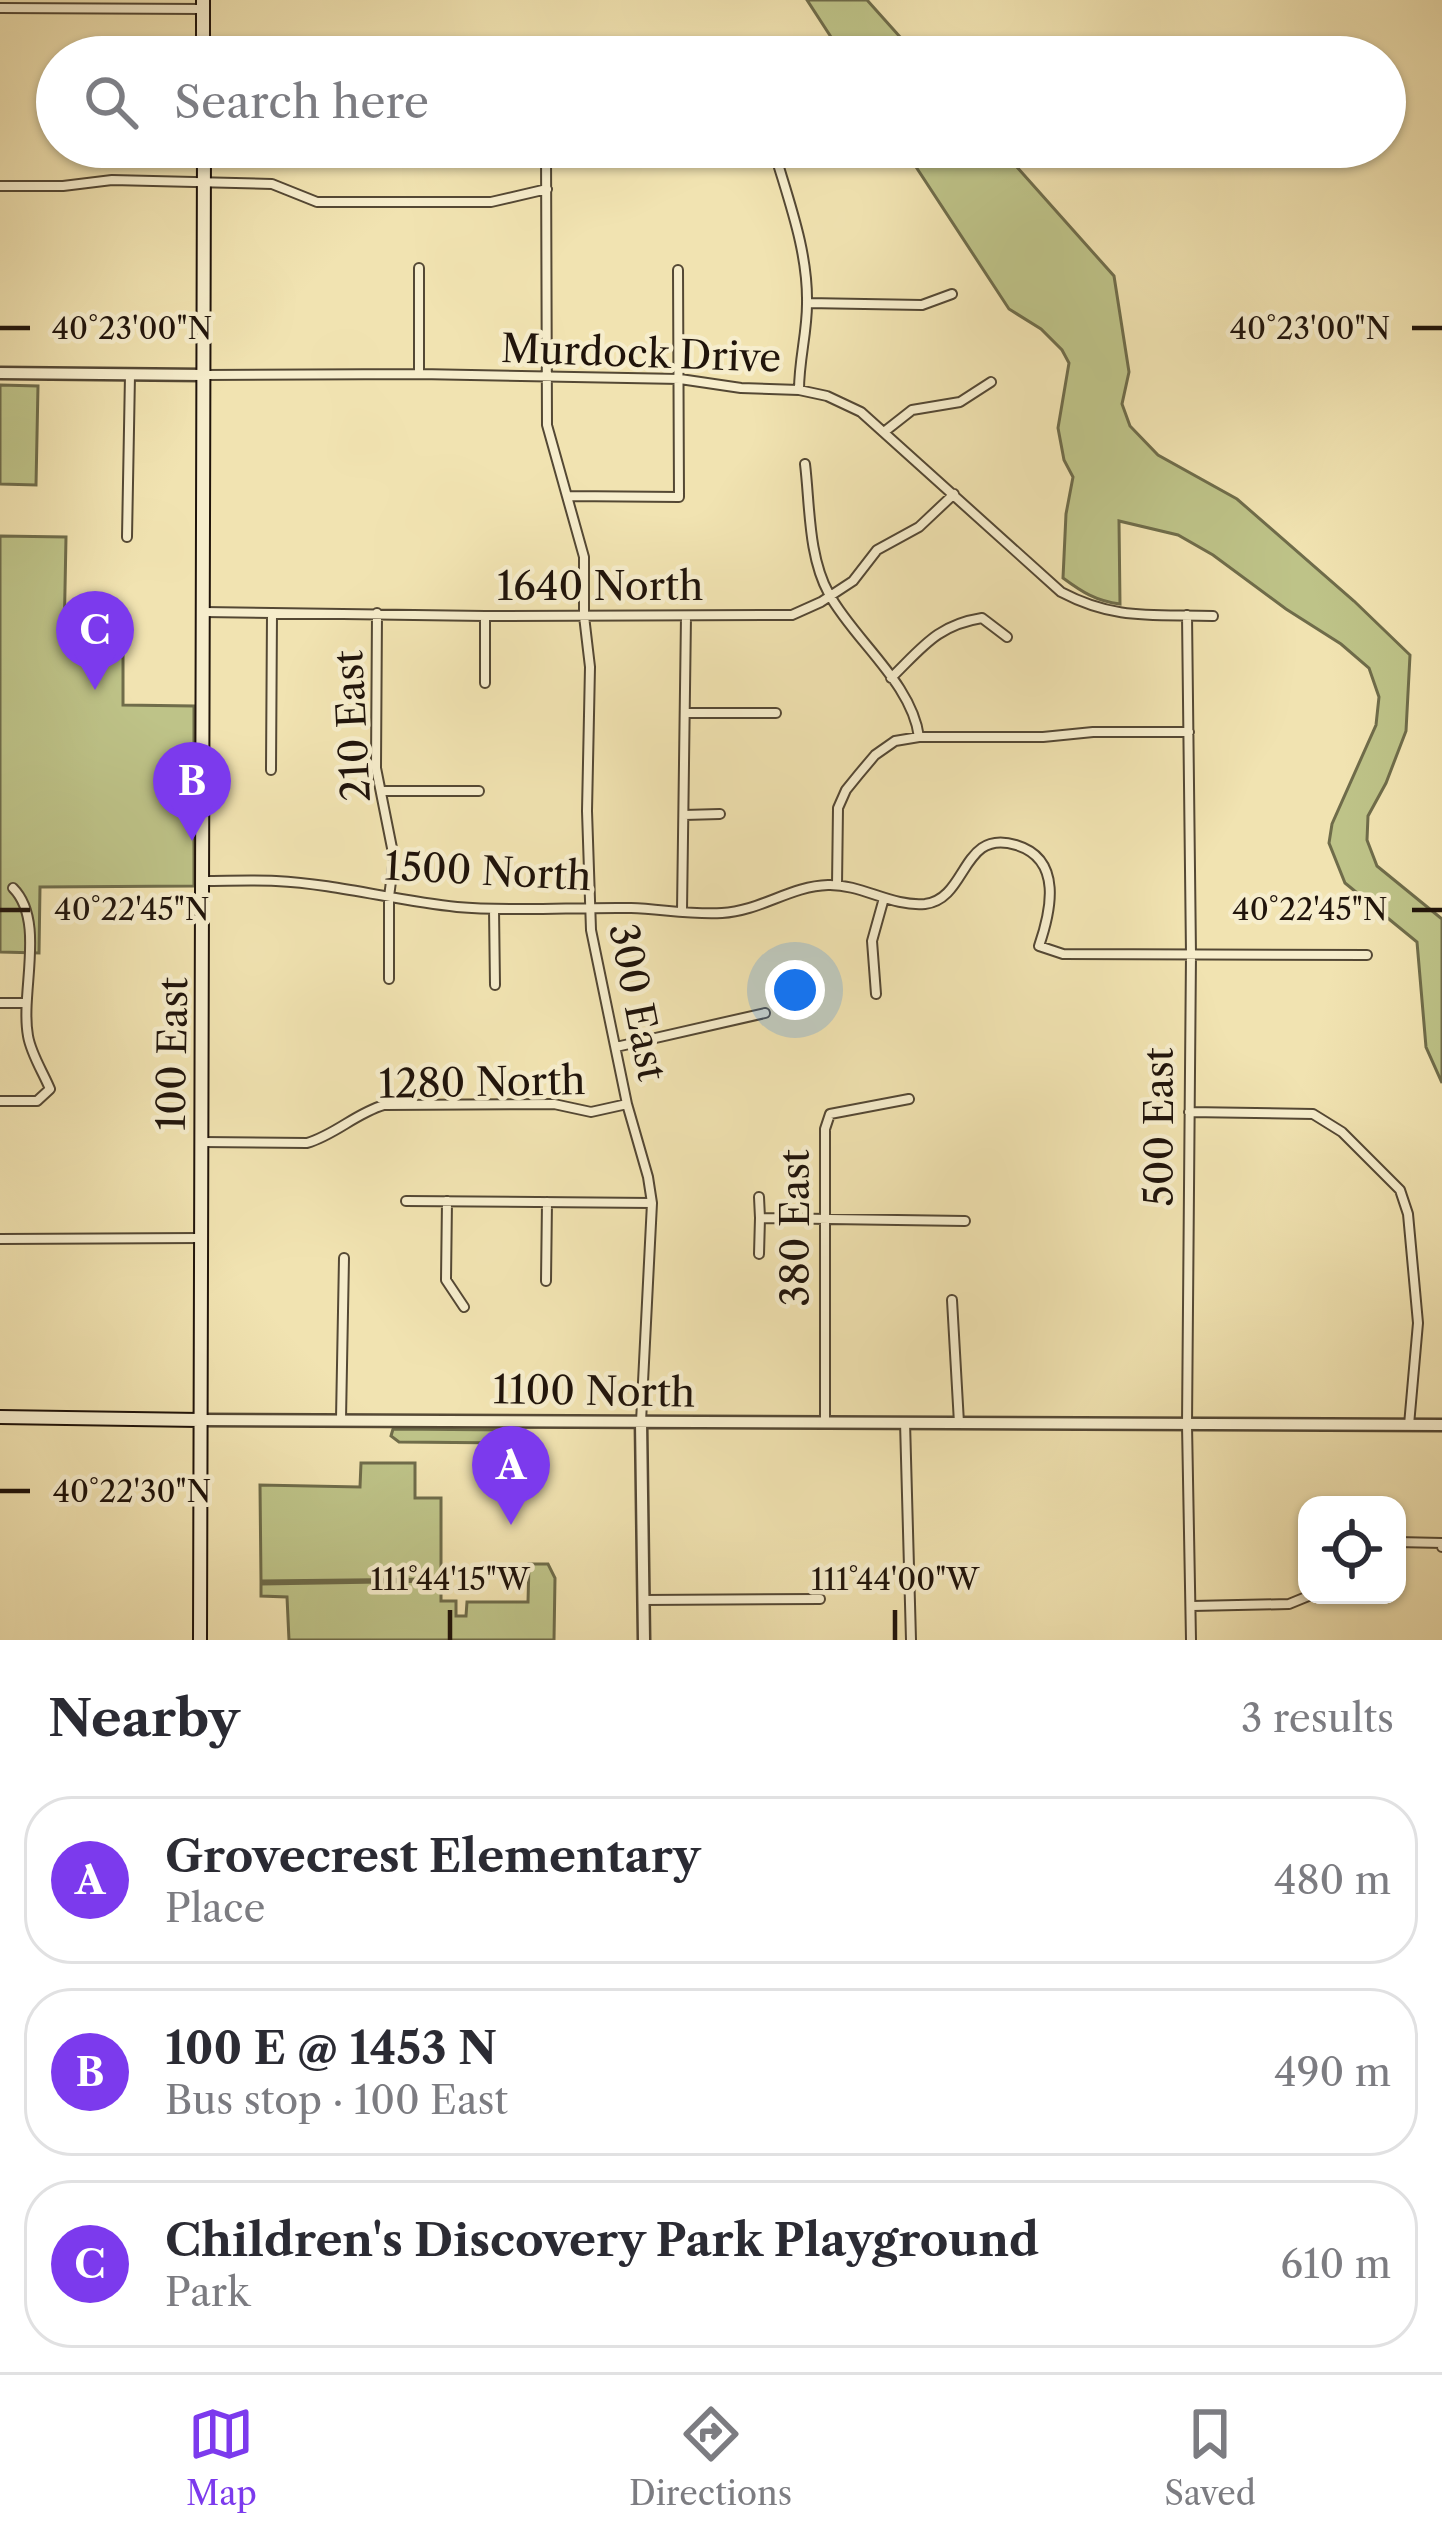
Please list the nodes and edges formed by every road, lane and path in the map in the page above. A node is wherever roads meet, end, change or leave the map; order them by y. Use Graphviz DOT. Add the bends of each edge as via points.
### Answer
graph roads {
  1 [pos="111,4"];
  2 [pos="203,4"];
  3 [pos="0,8"];
  4 [pos="203,36"];
  5 [pos="204,168"];
  6 [pos="546,168"];
  7 [pos="779,168"];
  8 [pos="204,181"];
  9 [pos="0,186"];
  10 [pos="547,189"];
  11 [pos="419,268"];
  12 [pos="678,270"];
  13 [pos="952,294"];
  14 [pos="807,303"];
  15 [pos="0,373"];
  16 [pos="418,374"];
  17 [pos="130,375"];
  18 [pos="204,375"];
  19 [pos="547,377"];
  20 [pos="680,380"];
  21 [pos="991,382"];
  22 [pos="799,389"];
  23 [pos="884,432"];
  24 [pos="805,464"];
  25 [pos="954,494"];
  26 [pos="567,496"];
  27 [pos="127,537"];
  28 [pos="829,596"];
  29 [pos="204,612"];
  30 [pos="377,613"];
  31 [pos="272,614"];
  32 [pos="1187,615"];
  33 [pos="485,616"];
  34 [pos="584,616"];
  35 [pos="686,616"];
  36 [pos="1214,616"];
  37 [pos="1007,637"];
  38 [pos="891,678"];
  39 [pos="485,683"];
  40 [pos="776,712"];
  41 [pos="685,713"];
  42 [pos="1189,732"];
  43 [pos="920,736"];
  44 [pos="271,770"];
  45 [pos="381,791"];
  46 [pos="479,791"];
  47 [pos="719,814"];
  48 [pos="683,815"];
  49 [pos="203,881"];
  50 [pos="837,885"];
  51 [pos="13,888"];
  52 [pos="389,897"];
  53 [pos="884,898"];
  54 [pos="589,907"];
  55 [pos="494,909"];
  56 [pos="682,911"];
  57 [pos="1191,954"];
  58 [pos="1367,956"];
  59 [pos="389,980"];
  60 [pos="495,985"];
  61 [pos="876,994"];
  62 [pos="0,1003"];
  63 [pos="26,1003"];
  64 [pos="765,1013"];
  65 [pos="616,1047"];
  66 [pos="909,1099"];
  67 [pos="0,1101"];
  68 [pos="627,1104"];
  69 [pos="1189,1112"];
  70 [pos="201,1142"];
  71 [pos="759,1197"];
  72 [pos="406,1201"];
  73 [pos="447,1201"];
  74 [pos="547,1202"];
  75 [pos="652,1203"];
  76 [pos="760,1218"];
  77 [pos="826,1219"];
  78 [pos="964,1221"];
  79 [pos="201,1238"];
  80 [pos="0,1239"];
  81 [pos="759,1254"];
  82 [pos="344,1258"];
  83 [pos="546,1282"];
  84 [pos="952,1300"];
  85 [pos="464,1307"];
  86 [pos="0,1417"];
  87 [pos="341,1419"];
  88 [pos="199,1420"];
  89 [pos="641,1422"];
  90 [pos="826,1423"];
  91 [pos="905,1423"];
  92 [pos="959,1423"];
  93 [pos="1187,1425"];
  94 [pos="1409,1425"];
  95 [pos="1442,1425"];
  96 [pos="1406,1543"];
  97 [pos="1442,1545"];
  98 [pos="820,1599"];
  99 [pos="643,1600"];
  100 [pos="1298,1600"];
  101 [pos="1192,1606"];
  102 [pos="200,1640"];
  103 [pos="644,1640"];
  104 [pos="910,1640"];
  105 [pos="1191,1640"];
  1 -- 2 [label="street"];
  1 -- 3 [label="street"];
  2 -- 4 [label="main road"];
  5 -- 8 [label="main road, 100 East"];
  6 -- 10 [label="street, 300 East"];
  7 -- 14 [label="street" via="804,256"];
  8 -- 9 [label="street"];
  8 -- 10 [label="street" via="272,184 317,202 491,202"];
  8 -- 18 [label="main road, 100 East"];
  10 -- 19 [label="street, 300 East"];
  11 -- 16 [label="street"];
  12 -- 20 [label="street"];
  13 -- 14 [label="street" via="922,305"];
  14 -- 22 [label="street"];
  15 -- 17 [label="street"];
  16 -- 18 [label="street, Murdock Drive"];
  16 -- 19 [label="street, Murdock Drive"];
  17 -- 18 [label="street"];
  17 -- 27 [label="street"];
  18 -- 29 [label="main road, 100 East"];
  19 -- 20 [label="street, Murdock Drive"];
  19 -- 26 [label="street, 300 East" via="547,425"];
  20 -- 22 [label="street, Murdock Drive"];
  20 -- 26 [label="street" via="680,497"];
  21 -- 23 [label="street" via="960,402 912,410"];
  22 -- 23 [label="street, Murdock Drive" via="861,412"];
  23 -- 25 [label="street, Murdock Drive"];
  24 -- 28 [label="street"];
  25 -- 28 [label="street, 1640 North"];
  25 -- 32 [label="street, Murdock Drive" via="1075,600 1121,614"];
  26 -- 34 [label="street, 300 East" via="584,556"];
  28 -- 35 [label="street, 1640 North" via="791,615"];
  28 -- 38 [label="street"];
  29 -- 31 [label="street, 1640 North"];
  29 -- 49 [label="main road, 100 East"];
  30 -- 31 [label="street, 1640 North"];
  30 -- 33 [label="street, 1640 North"];
  30 -- 45 [label="street, 210 East"];
  31 -- 44 [label="street"];
  32 -- 36 [label="street, Murdock Drive"];
  32 -- 42 [label="street, 500 East"];
  33 -- 34 [label="street, 1640 North"];
  33 -- 39 [label="street"];
  34 -- 35 [label="street, 1640 North"];
  34 -- 54 [label="street, 300 East"];
  35 -- 41 [label="street"];
  37 -- 38 [label="street" via="982,618 963,621 942,629"];
  38 -- 43 [label="street"];
  40 -- 41 [label="street"];
  41 -- 48 [label="street"];
  42 -- 43 [label="street"];
  42 -- 57 [label="street, 500 East"];
  43 -- 50 [label="street" via="875,755 846,790 838,808"];
  45 -- 46 [label="street"];
  45 -- 52 [label="street, 210 East" via="394,858"];
  47 -- 48 [label="street"];
  48 -- 56 [label="street"];
  49 -- 52 [label="street, 1500 North" via="278,881"];
  49 -- 70 [label="main road, 100 East"];
  50 -- 53 [label="street, 1500 North"];
  50 -- 56 [label="street, 1500 North" via="799,889 750,909"];
  51 -- 63 [label="street" via="29,922"];
  52 -- 55 [label="street, 1500 North"];
  52 -- 59 [label="street, 210 East"];
  53 -- 57 [label="street, 1500 North" via="931,904 950,893 981,849 1023,847 1044,864 1052,889 1039,946 1063,954"];
  53 -- 61 [label="street" via="872,941"];
  54 -- 55 [label="street, 1500 North"];
  54 -- 56 [label="street, 1500 North"];
  54 -- 65 [label="street, 300 East"];
  55 -- 60 [label="street"];
  57 -- 58 [label="street"];
  57 -- 69 [label="street, 500 East"];
  62 -- 63 [label="street"];
  63 -- 67 [label="street" via="28,1040 50,1089 37,1101"];
  64 -- 65 [label="street"];
  65 -- 68 [label="street, 300 East"];
  66 -- 77 [label="street, 380 East" via="830,1114"];
  68 -- 70 [label="street, 1280 North" via="591,1112 554,1104 384,1105 307,1143"];
  68 -- 75 [label="street, 300 East"];
  69 -- 93 [label="street, 500 East"];
  69 -- 94 [label="street" via="1312,1114 1370,1156 1400,1190 1418,1323"];
  70 -- 79 [label="main road, 100 East"];
  71 -- 76 [label="street"];
  72 -- 73 [label="street"];
  73 -- 74 [label="street"];
  73 -- 85 [label="street" via="446,1280"];
  74 -- 75 [label="street"];
  74 -- 83 [label="street"];
  75 -- 89 [label="street, 300 East"];
  76 -- 77 [label="street"];
  76 -- 81 [label="street"];
  77 -- 78 [label="street"];
  77 -- 90 [label="street, 380 East"];
  79 -- 80 [label="street"];
  79 -- 88 [label="main road, 100 East"];
  82 -- 87 [label="street"];
  84 -- 92 [label="street"];
  86 -- 88 [label="main road, 1100 North"];
  87 -- 88 [label="street, 1100 North"];
  87 -- 89 [label="street, 1100 North"];
  88 -- 102 [label="main road, 100 East"];
  89 -- 90 [label="street, 1100 North"];
  89 -- 99 [label="street, 300 East"];
  90 -- 91 [label="street, 1100 North"];
  91 -- 92 [label="street, 1100 North"];
  91 -- 104 [label="street"];
  92 -- 93 [label="street, 1100 North"];
  93 -- 94 [label="street, 1100 North"];
  93 -- 101 [label="street, 500 East"];
  94 -- 95 [label="street, 1100 North"];
  96 -- 97 [label="street"];
  98 -- 99 [label="street"];
  99 -- 103 [label="street, 300 East"];
  100 -- 101 [label="street"];
  101 -- 105 [label="street, 500 East"];
}
